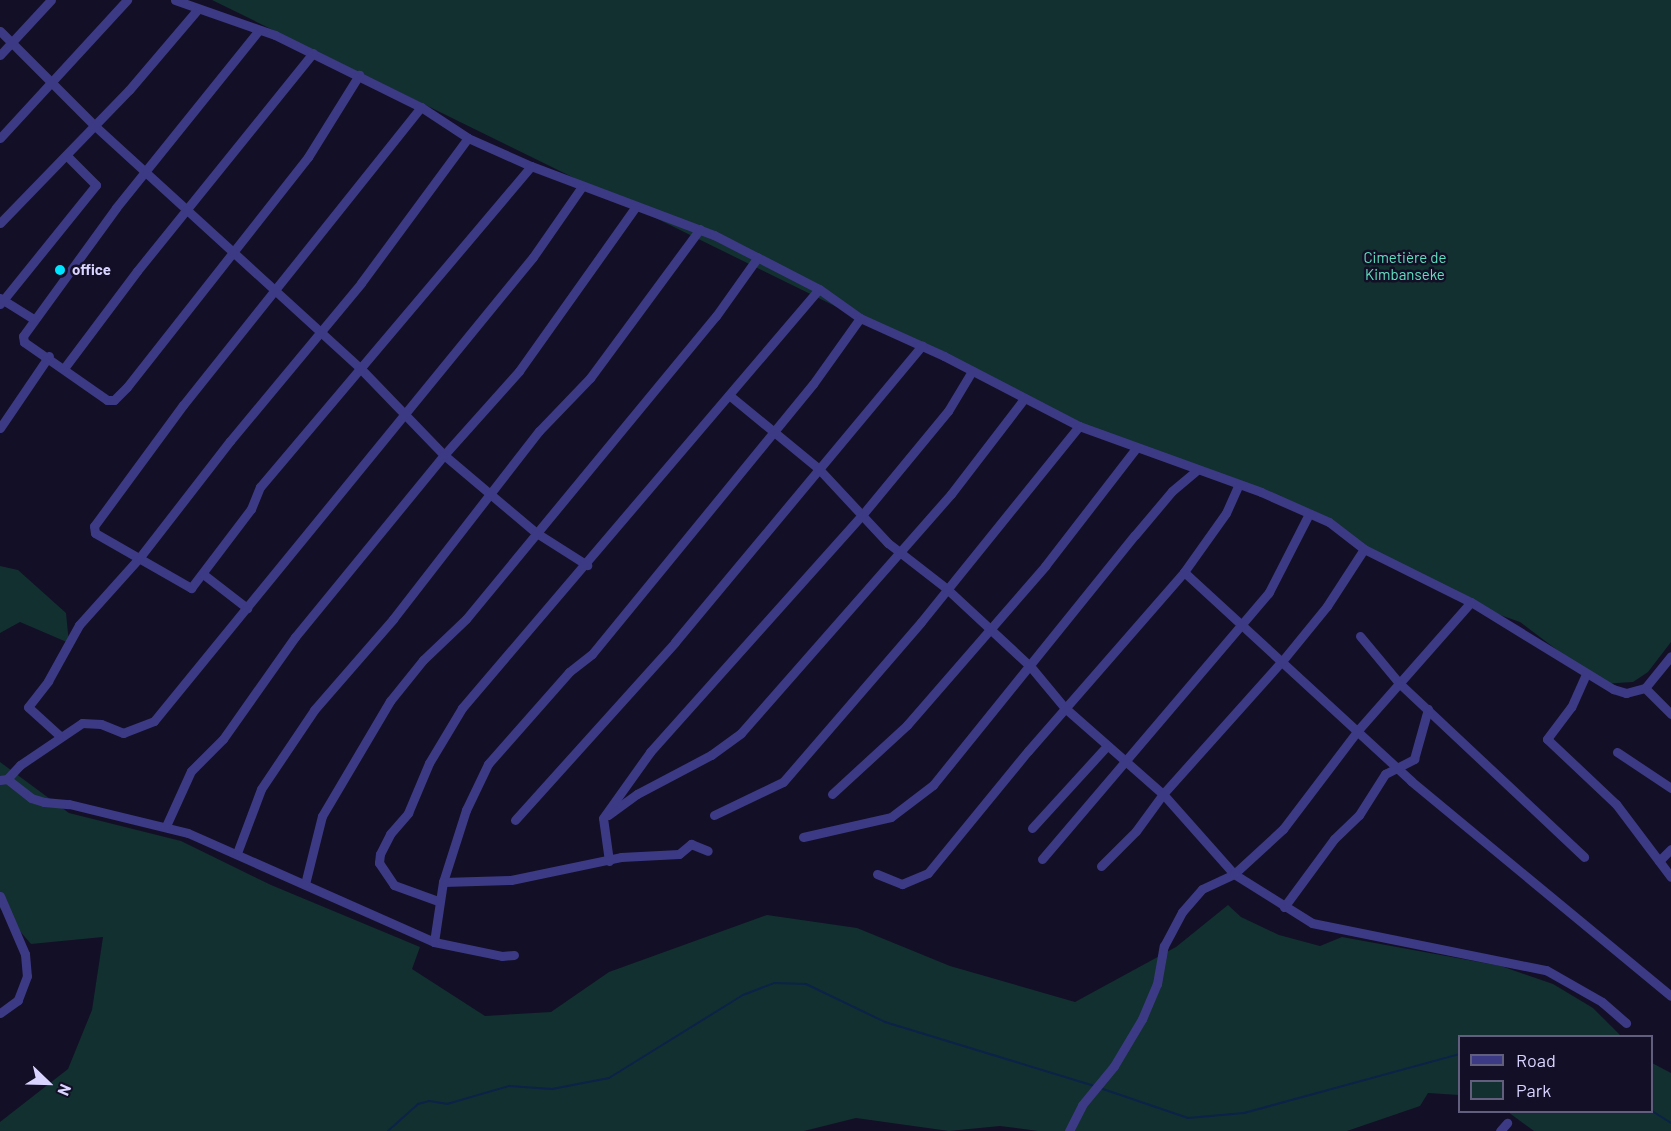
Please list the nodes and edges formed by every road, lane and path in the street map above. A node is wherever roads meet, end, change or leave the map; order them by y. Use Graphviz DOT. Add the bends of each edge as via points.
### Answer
graph roads {
  1 [pos="51,0"];
  2 [pos="127,0"];
  3 [pos="175,0"];
  4 [pos="198,9"];
  5 [pos="260,30"];
  6 [pos="0,31"];
  7 [pos="11,42"];
  8 [pos="313,52"];
  9 [pos="0,55"];
  10 [pos="359,75"];
  11 [pos="49,81"];
  12 [pos="421,107"];
  13 [pos="95,126"];
  14 [pos="0,138"];
  15 [pos="468,138"];
  16 [pos="66,155"];
  17 [pos="531,166"];
  18 [pos="146,171"];
  19 [pos="581,188"];
  20 [pos="635,208"];
  21 [pos="189,210"];
  22 [pos="0,223"];
  23 [pos="700,229"];
  24 [pos="233,248"];
  25 [pos="758,256"];
  26 [pos="275,289"];
  27 [pos="819,289"];
  28 [pos="1,301"];
  29 [pos="860,318"];
  30 [pos="34,320"];
  31 [pos="322,332"];
  32 [pos="922,346"];
  33 [pos="50,356"];
  34 [pos="65,367"];
  35 [pos="361,369"];
  36 [pos="972,371"];
  37 [pos="729,395"];
  38 [pos="1024,399"];
  39 [pos="404,416"];
  40 [pos="1078,426"];
  41 [pos="0,428"];
  42 [pos="771,431"];
  43 [pos="1137,447"];
  44 [pos="444,455"];
  45 [pos="818,468"];
  46 [pos="1196,471"];
  47 [pos="1238,486"];
  48 [pos="490,496"];
  49 [pos="863,514"];
  50 [pos="1309,514"];
  51 [pos="535,532"];
  52 [pos="1364,549"];
  53 [pos="899,553"];
  54 [pos="140,557"];
  55 [pos="586,565"];
  56 [pos="1184,572"];
  57 [pos="203,574"];
  58 [pos="946,589"];
  59 [pos="1472,602"];
  60 [pos="247,608"];
  61 [pos="1240,627"];
  62 [pos="990,630"];
  63 [pos="1360,636"];
  64 [pos="1671,656"];
  65 [pos="1282,660"];
  66 [pos="1030,666"];
  67 [pos="1586,674"];
  68 [pos="1399,683"];
  69 [pos="1646,688"];
  70 [pos="1065,708"];
  71 [pos="1428,709"];
  72 [pos="1671,714"];
  73 [pos="1359,729"];
  74 [pos="60,736"];
  75 [pos="1107,746"];
  76 [pos="1617,752"];
  77 [pos="1123,759"];
  78 [pos="1397,768"];
  79 [pos="4,780"];
  80 [pos="1671,788"];
  81 [pos="832,794"];
  82 [pos="1163,794"];
  83 [pos="714,815"];
  84 [pos="603,818"];
  85 [pos="515,820"];
  86 [pos="166,826"];
  87 [pos="1032,828"];
  88 [pos="803,837"];
  89 [pos="1671,849"];
  90 [pos="708,851"];
  91 [pos="237,854"];
  92 [pos="1584,857"];
  93 [pos="1042,859"];
  94 [pos="609,861"];
  95 [pos="1659,861"];
  96 [pos="1101,866"];
  97 [pos="877,874"];
  98 [pos="1234,874"];
  99 [pos="1671,876"];
  100 [pos="443,882"];
  101 [pos="305,884"];
  102 [pos="0,896"];
  103 [pos="438,901"];
  104 [pos="1284,906"];
  105 [pos="4,915"];
  106 [pos="434,942"];
  107 [pos="514,955"];
  108 [pos="1671,996"];
  109 [pos="0,1012"];
  110 [pos="1626,1023"];
  111 [pos="1507,1123"];
  112 [pos="1069,1131"];
  113 [pos="1500,1131"];
  1 -- 7 [label="street"];
  2 -- 11 [label="street"];
  3 -- 4 [label="street"];
  4 -- 5 [label="street"];
  4 -- 13 [label="street"];
  5 -- 8 [label="street"];
  5 -- 18 [label="street"];
  6 -- 7 [label="street"];
  7 -- 9 [label="street"];
  7 -- 11 [label="street"];
  8 -- 10 [label="street"];
  8 -- 21 [label="street"];
  10 -- 12 [label="street"];
  10 -- 24 [label="street" via="313,151"];
  11 -- 13 [label="street"];
  11 -- 14 [label="street"];
  12 -- 15 [label="street"];
  12 -- 26 [label="street"];
  13 -- 16 [label="street"];
  13 -- 18 [label="street"];
  15 -- 17 [label="street"];
  15 -- 31 [label="street"];
  16 -- 22 [label="street"];
  16 -- 28 [label="street" via="96,185"];
  17 -- 19 [label="street"];
  17 -- 35 [label="street"];
  18 -- 21 [label="street"];
  18 -- 30 [label="street"];
  19 -- 20 [label="street"];
  19 -- 39 [label="street" via="552,234"];
  20 -- 23 [label="street"];
  20 -- 44 [label="street" via="519,371"];
  21 -- 24 [label="street"];
  21 -- 34 [label="street"];
  23 -- 25 [label="street"];
  23 -- 48 [label="street" via="650,302 590,378 539,431"];
  24 -- 26 [label="street"];
  24 -- 34 [label="street" via="114,400 107,400"];
  25 -- 27 [label="street"];
  25 -- 51 [label="street" via="716,316"];
  26 -- 31 [label="street"];
  26 -- 54 [label="street" via="94,526 95,533"];
  27 -- 29 [label="street"];
  27 -- 37 [label="street"];
  28 -- 30 [label="street"];
  29 -- 32 [label="street"];
  29 -- 42 [label="street" via="813,384"];
  30 -- 33 [label="street" via="22,339"];
  31 -- 35 [label="street"];
  31 -- 54 [label="street"];
  32 -- 36 [label="street"];
  32 -- 45 [label="street"];
  33 -- 34 [label="street"];
  33 -- 41 [label="street"];
  35 -- 39 [label="street"];
  35 -- 57 [label="street" via="260,488 251,509"];
  36 -- 38 [label="street"];
  36 -- 49 [label="street" via="948,411"];
  37 -- 42 [label="street"];
  37 -- 55 [label="street"];
  38 -- 40 [label="street"];
  38 -- 53 [label="street" via="976,464"];
  39 -- 44 [label="street"];
  39 -- 60 [label="street"];
  40 -- 43 [label="street"];
  40 -- 58 [label="street"];
  42 -- 45 [label="street"];
  42 -- 100 [label="street" via="592,654 569,672 488,764 466,810"];
  43 -- 46 [label="street"];
  43 -- 62 [label="street"];
  44 -- 48 [label="street"];
  44 -- 86 [label="street" via="295,637 223,739 191,771"];
  45 -- 49 [label="street"];
  45 -- 85 [label="street" via="675,642"];
  46 -- 47 [label="street"];
  46 -- 66 [label="street" via="1172,491"];
  47 -- 50 [label="street"];
  47 -- 56 [label="street" via="1226,513"];
  48 -- 51 [label="street"];
  48 -- 91 [label="street" via="393,619 314,710 261,789"];
  49 -- 53 [label="street"];
  49 -- 84 [label="street" via="650,752"];
  50 -- 52 [label="street" via="1329,522"];
  50 -- 61 [label="street" via="1278,577"];
  51 -- 55 [label="street"];
  51 -- 101 [label="street" via="466,619 423,660 390,701 322,816"];
  52 -- 59 [label="street"];
  52 -- 65 [label="street" via="1327,606"];
  53 -- 58 [label="street"];
  53 -- 84 [label="street" via="741,733"];
  54 -- 57 [label="street" via="187,589"];
  54 -- 74 [label="street" via="79,625 48,681 28,707"];
  55 -- 103 [label="street" via="462,708 429,763 408,813 390,834 380,854 379,863 394,885"];
  56 -- 61 [label="street"];
  56 -- 70 [label="street"];
  57 -- 60 [label="street"];
  58 -- 62 [label="street"];
  58 -- 83 [label="street" via="783,782"];
  59 -- 67 [label="street"];
  59 -- 68 [label="street"];
  60 -- 74 [label="street" via="154,721 123,733 101,724 82,723"];
  61 -- 65 [label="street"];
  61 -- 77 [label="street"];
  62 -- 66 [label="street"];
  62 -- 81 [label="street" via="901,732"];
  63 -- 68 [label="street"];
  64 -- 69 [label="street"];
  65 -- 73 [label="street"];
  65 -- 82 [label="street"];
  66 -- 70 [label="street"];
  66 -- 88 [label="street" via="915,801 891,818"];
  67 -- 69 [label="street" via="1626,693"];
  67 -- 95 [label="street" via="1571,707 1547,739 1616,804"];
  68 -- 71 [label="street"];
  68 -- 73 [label="street"];
  69 -- 72 [label="street"];
  70 -- 75 [label="street"];
  70 -- 97 [label="street" via="928,873 902,884"];
  71 -- 78 [label="street" via="1414,759"];
  71 -- 92 [label="street"];
  73 -- 78 [label="street"];
  73 -- 98 [label="street" via="1283,829"];
  74 -- 79 [label="street"];
  75 -- 77 [label="street"];
  75 -- 87 [label="street"];
  76 -- 80 [label="street"];
  77 -- 82 [label="street"];
  77 -- 93 [label="street"];
  78 -- 104 [label="street" via="1385,774 1359,815 1298,884"];
  78 -- 108 [label="street"];
  79 -- 86 [label="street" via="44,802"];
  82 -- 96 [label="street" via="1136,831"];
  82 -- 98 [label="street"];
  84 -- 94 [label="street"];
  86 -- 91 [label="street"];
  89 -- 95 [label="street"];
  90 -- 94 [label="street" via="691,844 679,854"];
  91 -- 101 [label="street"];
  94 -- 100 [label="street" via="511,880"];
  95 -- 99 [label="street"];
  98 -- 104 [label="street"];
  98 -- 112 [label="street" via="1202,889 1182,912 1164,946 1157,984 1142,1019 1113,1066 1082,1105"];
  100 -- 103 [label="street"];
  101 -- 106 [label="street"];
  102 -- 105 [label="street"];
  103 -- 106 [label="street" via="441,918"];
  104 -- 110 [label="street" via="1312,923 1352,933 1546,969 1602,1002"];
  105 -- 109 [label="street" via="25,954 27,976 18,1000"];
  106 -- 107 [label="street"];
  111 -- 113 [label="street"];
}
